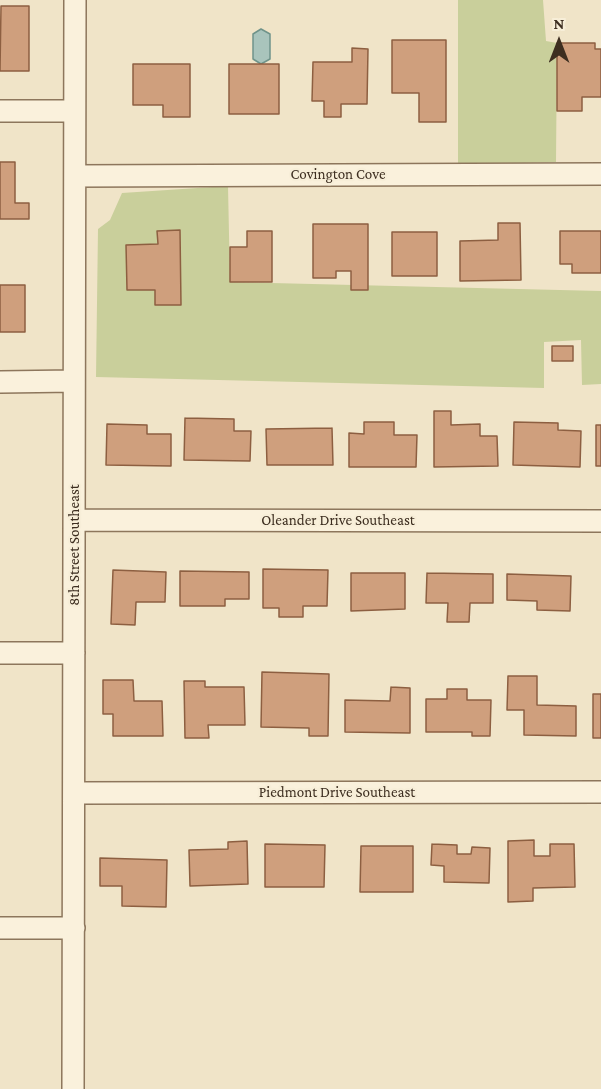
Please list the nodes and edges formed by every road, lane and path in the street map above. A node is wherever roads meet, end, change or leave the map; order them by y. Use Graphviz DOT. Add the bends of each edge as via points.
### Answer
graph roads {
  1 [pos="75,0"];
  2 [pos="0,111"];
  3 [pos="74,111"];
  4 [pos="601,174"];
  5 [pos="75,176"];
  6 [pos="74,381"];
  7 [pos="0,382"];
  8 [pos="75,520"];
  9 [pos="601,520"];
  10 [pos="0,653"];
  11 [pos="74,653"];
  12 [pos="601,792"];
  13 [pos="74,793"];
  14 [pos="74,927"];
  15 [pos="0,928"];
  16 [pos="74,1089"];
  1 -- 3 [label="street, 8th Street Southeast"];
  2 -- 3 [label="street"];
  3 -- 5 [label="street, 8th Street Southeast"];
  4 -- 5 [label="street, Covington Cove"];
  5 -- 6 [label="street, 8th Street Southeast"];
  6 -- 7 [label="street"];
  6 -- 8 [label="street, 8th Street Southeast"];
  8 -- 9 [label="street, Oleander Drive Southeast"];
  8 -- 11 [label="street, 8th Street Southeast"];
  10 -- 11 [label="street"];
  11 -- 13 [label="street, 8th Street Southeast"];
  12 -- 13 [label="street, Piedmont Drive Southeast"];
  13 -- 14 [label="street, 8th Street Southeast"];
  14 -- 15 [label="street"];
  14 -- 16 [label="street, 8th Street Southeast"];
}
